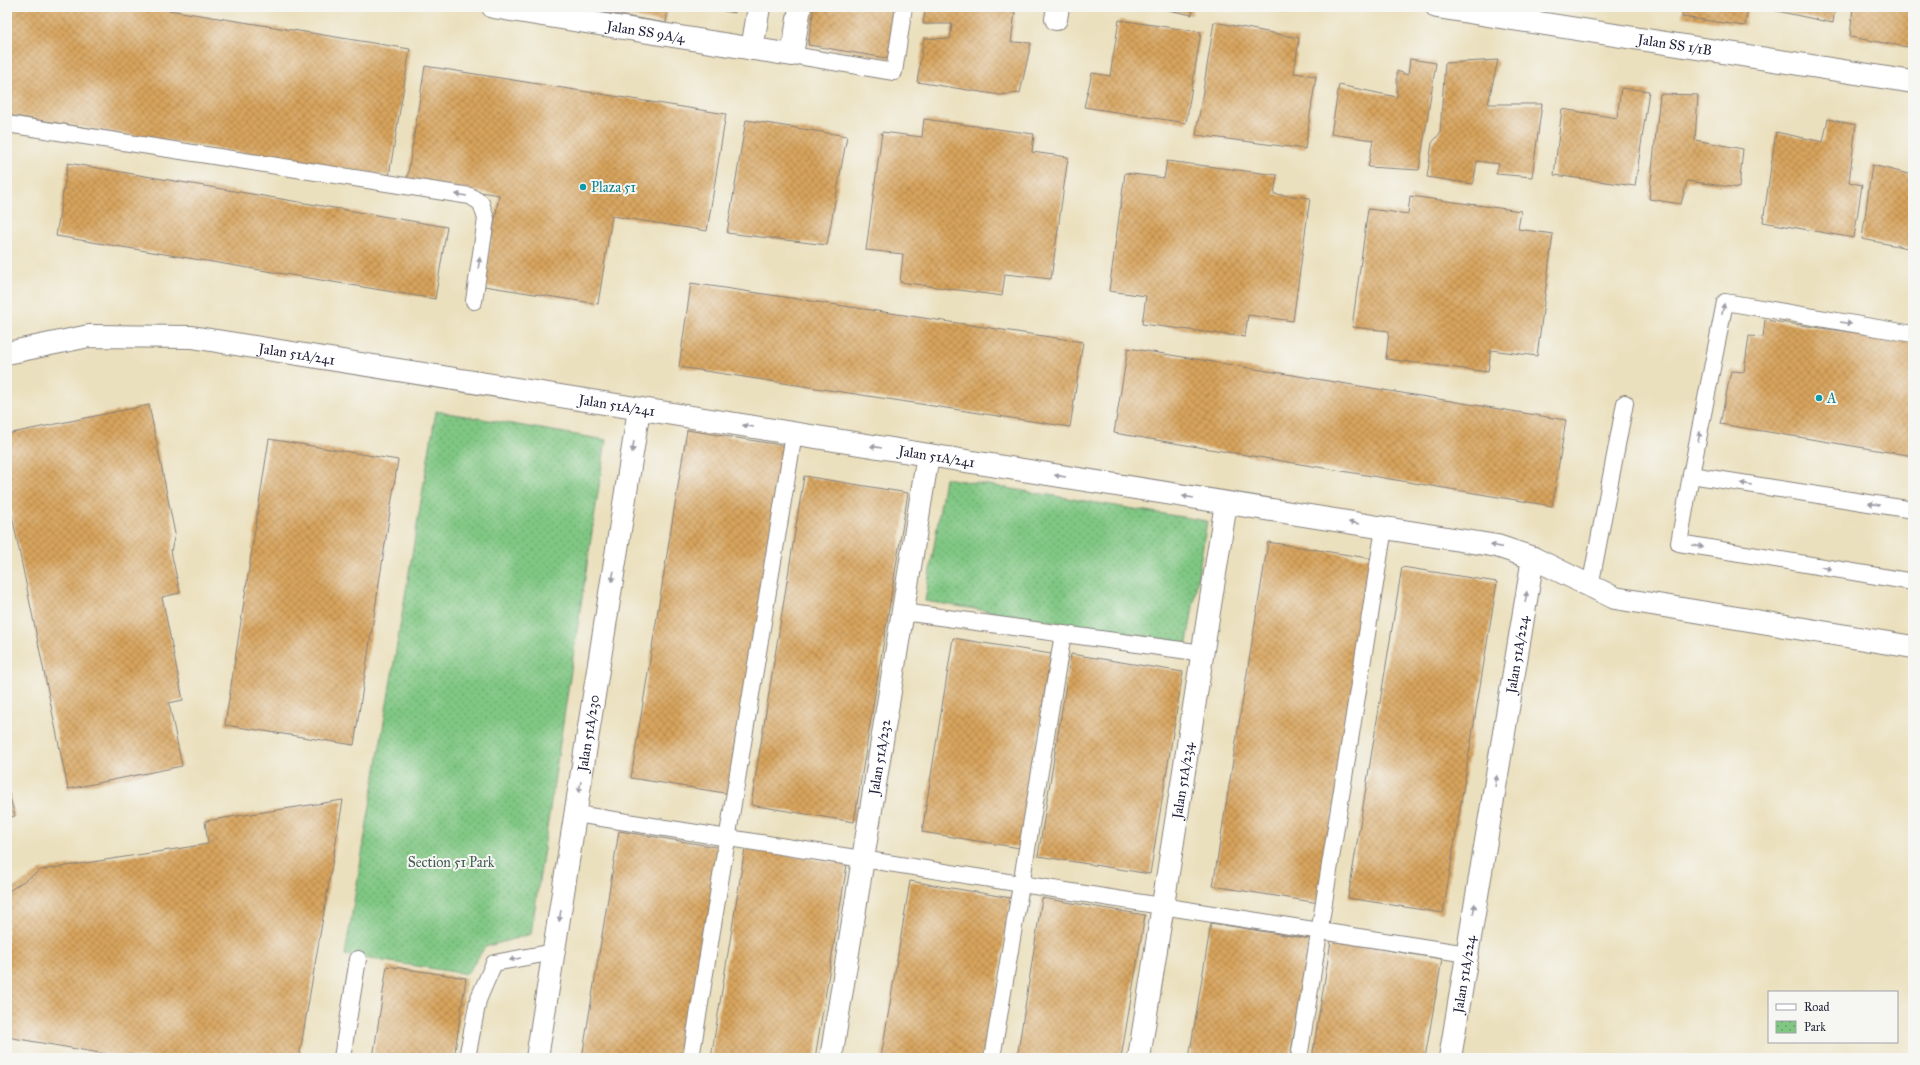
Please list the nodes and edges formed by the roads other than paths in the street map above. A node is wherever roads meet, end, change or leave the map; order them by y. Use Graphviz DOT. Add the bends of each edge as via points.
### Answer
graph roads {
  1 [pos="493,7"];
  2 [pos="759,7"];
  3 [pos="800,7"];
  4 [pos="904,7"];
  5 [pos="1437,7"];
  6 [pos="752,50"];
  7 [pos="792,55"];
  8 [pos="1913,82"];
  9 [pos="7,124"];
  10 [pos="474,301"];
  11 [pos="1913,334"];
  12 [pos="7,353"];
  13 [pos="1626,403"];
  14 [pos="639,409"];
  15 [pos="794,434"];
  16 [pos="928,455"];
  17 [pos="1691,475"];
  18 [pos="1226,503"];
  19 [pos="1913,510"];
  20 [pos="1384,528"];
  21 [pos="1533,558"];
  22 [pos="1913,582"];
  23 [pos="1590,587"];
  24 [pos="903,612"];
  25 [pos="1063,634"];
  26 [pos="1913,647"];
  27 [pos="1203,653"];
  28 [pos="576,814"];
  29 [pos="727,838"];
  30 [pos="862,859"];
  31 [pos="1021,884"];
  32 [pos="1163,906"];
  33 [pos="1319,931"];
  34 [pos="554,952"];
  35 [pos="1467,954"];
  36 [pos="358,959"];
  37 [pos="342,1058"];
  38 [pos="467,1058"];
  39 [pos="537,1058"];
  40 [pos="691,1058"];
  41 [pos="830,1058"];
  42 [pos="992,1058"];
  43 [pos="1139,1058"];
  44 [pos="1299,1058"];
  45 [pos="1450,1058"];
  1 -- 6 [label="street, Jalan SS 9A/4"];
  2 -- 6 [label="street"];
  3 -- 7 [label="street"];
  4 -- 7 [label="lane" via="894,72"];
  5 -- 8 [label="street, Jalan SS 1/1B"];
  6 -- 7 [label="street, Jalan SS 9A/4"];
  10 -- 9 [label="lane, one-way" via="486,219 481,203 470,196"];
  17 -- 11 [label="lane, one-way" via="1725,302"];
  12 -- 14 [label="street, Jalan 51A/241" via="89,336 192,337"];
  13 -- 23 [label="lane"];
  15 -- 14 [label="street, Jalan 51A/241, one-way"];
  14 -- 28 [label="street, Jalan 51A/230, one-way"];
  16 -- 15 [label="street, Jalan 51A/241, one-way"];
  15 -- 29 [label="lane"];
  18 -- 16 [label="street, Jalan 51A/241, one-way"];
  16 -- 24 [label="street, Jalan 51A/232"];
  19 -- 17 [label="lane, one-way"];
  17 -- 22 [label="lane, one-way" via="1679,543"];
  20 -- 18 [label="street, one-way"];
  18 -- 27 [label="street, Jalan 51A/234"];
  21 -- 20 [label="street, one-way" via="1498,546"];
  20 -- 33 [label="lane"];
  21 -- 23 [label="street"];
  35 -- 21 [label="street, Jalan 51A/224, one-way"];
  23 -- 26 [label="street" via="1615,598"];
  24 -- 25 [label="lane"];
  24 -- 30 [label="street, Jalan 51A/232"];
  25 -- 27 [label="lane"];
  25 -- 31 [label="lane"];
  27 -- 32 [label="street, Jalan 51A/234"];
  28 -- 29 [label="lane"];
  28 -- 34 [label="street, Jalan 51A/230, one-way"];
  29 -- 30 [label="lane"];
  29 -- 40 [label="lane"];
  30 -- 31 [label="lane"];
  30 -- 41 [label="street, Jalan 51A/232"];
  31 -- 32 [label="lane"];
  31 -- 42 [label="lane"];
  32 -- 33 [label="lane"];
  32 -- 43 [label="street, Jalan 51A/234"];
  33 -- 35 [label="lane"];
  33 -- 44 [label="lane"];
  34 -- 38 [label="lane, one-way" via="494,963 478,1000"];
  34 -- 39 [label="street, Jalan 51A/230"];
  35 -- 45 [label="street, Jalan 51A/224"];
  36 -- 37 [label="lane"];
}
